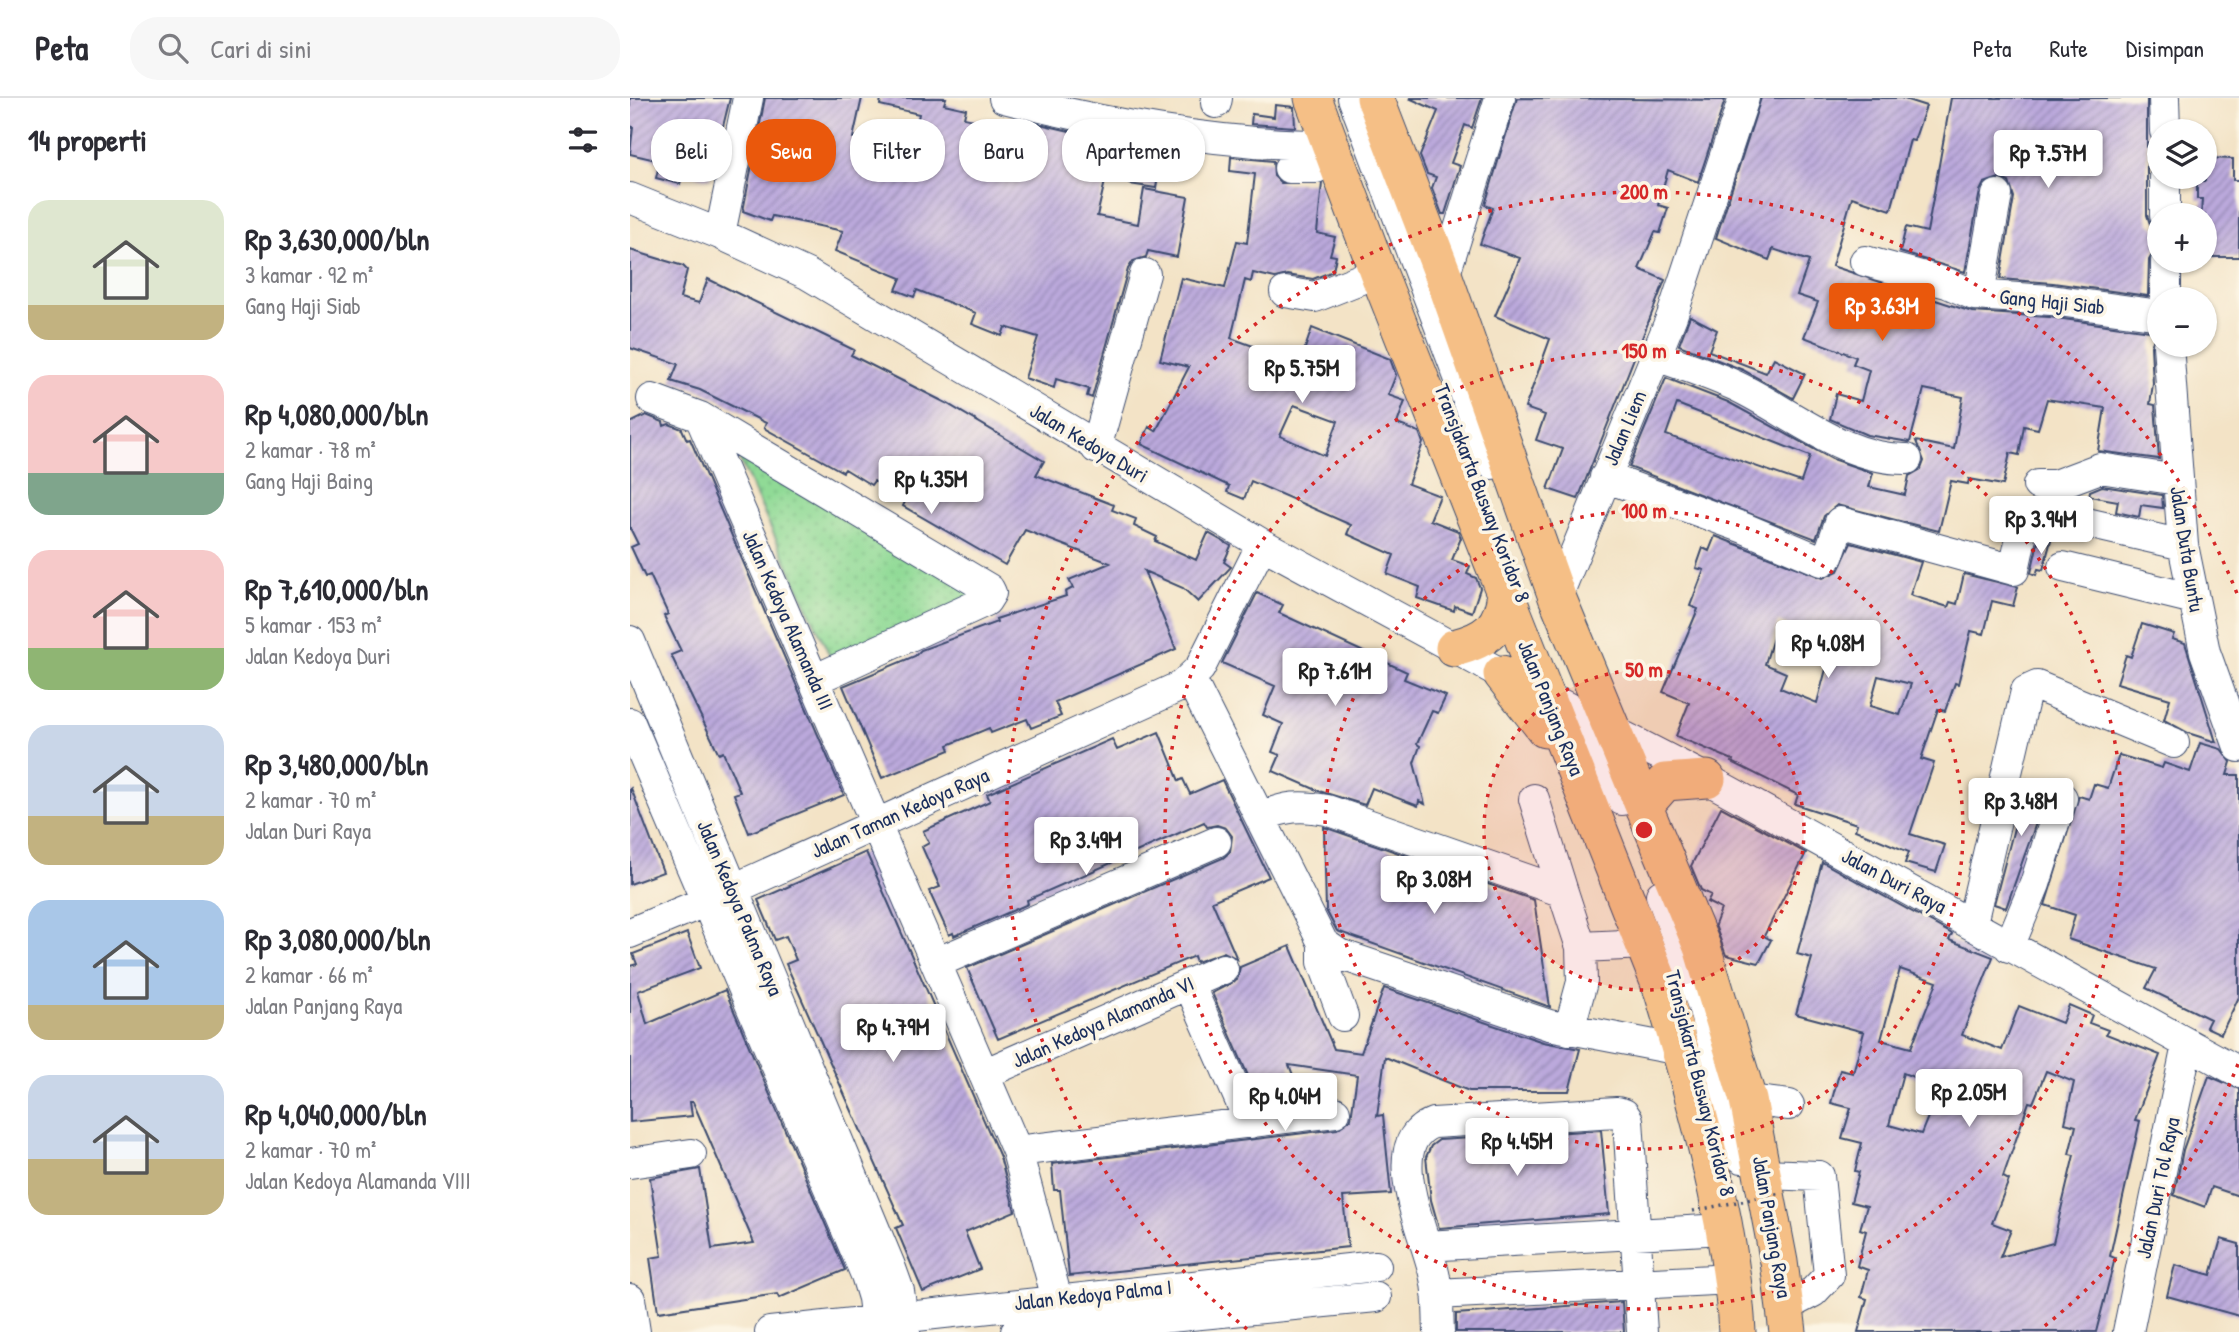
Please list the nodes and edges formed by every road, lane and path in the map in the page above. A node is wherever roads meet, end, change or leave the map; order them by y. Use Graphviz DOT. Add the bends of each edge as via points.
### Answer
graph roads {
  1 [pos="748,98"];
  2 [pos="1004,98"];
  3 [pos="1313,98"];
  4 [pos="1329,98"];
  5 [pos="1353,98"];
  6 [pos="1375,98"];
  7 [pos="1500,98"];
  8 [pos="1744,98"];
  9 [pos="2164,98"];
  10 [pos="2165,119"];
  11 [pos="1331,148"];
  12 [pos="1289,167"];
  13 [pos="1997,195"];
  14 [pos="630,198"];
  15 [pos="720,234"];
  16 [pos="1865,261"];
  17 [pos="1378,272"];
  18 [pos="1145,274"];
  19 [pos="1444,277"];
  20 [pos="1285,292"];
  21 [pos="1979,295"];
  22 [pos="2147,313"];
  23 [pos="1656,356"];
  24 [pos="2169,357"];
  25 [pos="652,399"];
  26 [pos="700,417"];
  27 [pos="1096,448"];
  28 [pos="1907,459"];
  29 [pos="1605,477"];
  30 [pos="2177,480"];
  31 [pos="2038,485"];
  32 [pos="1262,544"];
  33 [pos="2183,545"];
  34 [pos="2063,566"];
  35 [pos="1506,593"];
  36 [pos="1557,597"];
  37 [pos="2194,599"];
  38 [pos="630,641"];
  39 [pos="1454,648"];
  40 [pos="1502,674"];
  41 [pos="814,680"];
  42 [pos="1180,686"];
  43 [pos="1577,713"];
  44 [pos="630,723"];
  45 [pos="2174,743"];
  46 [pos="2239,747"];
  47 [pos="1707,779"];
  48 [pos="1583,785"];
  49 [pos="2062,798"];
  50 [pos="1534,799"];
  51 [pos="1645,810"];
  52 [pos="1262,817"];
  53 [pos="877,823"];
  54 [pos="1216,842"];
  55 [pos="1563,892"];
  56 [pos="719,895"];
  57 [pos="1972,923"];
  58 [pos="630,933"];
  59 [pos="1323,943"];
  60 [pos="1646,944"];
  61 [pos="1581,947"];
  62 [pos="2009,947"];
  63 [pos="936,963"];
  64 [pos="1223,969"];
  65 [pos="1189,984"];
  66 [pos="1343,1016"];
  67 [pos="1569,1030"];
  68 [pos="2187,1045"];
  69 [pos="1680,1050"];
  70 [pos="2239,1072"];
  71 [pos="984,1074"];
  72 [pos="1748,1100"];
  73 [pos="1789,1105"];
  74 [pos="1335,1112"];
  75 [pos="1250,1123"];
  76 [pos="1017,1151"];
  77 [pos="691,1154"];
  78 [pos="630,1163"];
  79 [pos="1772,1184"];
  80 [pos="1708,1220"];
  81 [pos="1635,1235"];
  82 [pos="1426,1246"];
  83 [pos="1376,1266"];
  84 [pos="1732,1279"];
  85 [pos="1213,1282"];
  86 [pos="1638,1284"];
  87 [pos="1437,1294"];
  88 [pos="1376,1297"];
  89 [pos="630,1299"];
  90 [pos="1216,1313"];
  91 [pos="1063,1319"];
  92 [pos="1782,1323"];
  93 [pos="891,1325"];
  94 [pos="635,1332"];
  95 [pos="770,1332"];
  96 [pos="1016,1332"];
  97 [pos="1440,1332"];
  98 [pos="1642,1332"];
  99 [pos="1737,1332"];
  100 [pos="1754,1332"];
  101 [pos="2129,1332"];
  1 -- 15 [label="street"];
  2 -- 11 [label="street" via="1191,135"];
  3 -- 11 [label="main road, Jalan Panjang Raya"];
  4 -- 43 [label="street, Transjakarta Busway Koridor 8"];
  5 -- 43 [label="street, Transjakarta Busway Koridor 8"];
  6 -- 19 [label="main road, Jalan Panjang Raya"];
  7 -- 19 [label="street"];
  8 -- 23 [label="street, Jalan Liem"];
  9 -- 10 [label="street"];
  11 -- 12 [label="street" via="1316,167"];
  11 -- 17 [label="main road, Jalan Panjang Raya"];
  13 -- 21 [label="street"];
  14 -- 15 [label="street, Jalan Kedoya Duri"];
  15 -- 27 [label="street, Jalan Kedoya Duri" via="807,274"];
  16 -- 21 [label="street, Gang Haji Siab"];
  17 -- 20 [label="street" via="1315,297"];
  17 -- 35 [label="main road, Jalan Panjang Raya"];
  18 -- 27 [label="street"];
  19 -- 36 [label="main road, Jalan Panjang Raya"];
  21 -- 22 [label="street, Gang Haji Siab"];
  23 -- 28 [label="street" via="1737,387 1838,442 1878,457"];
  23 -- 29 [label="street, Jalan Liem"];
  24 -- 30 [label="street, Jalan Duta Buntu"];
  25 -- 26 [label="street"];
  26 -- 41 [label="street, Jalan Kedoya Alamanda III"];
  26 -- 41 [label="street" via="991,593 986,601"];
  27 -- 32 [label="street, Jalan Kedoya Duri"];
  29 -- 33 [label="street" via="1822,561 1828,557 1840,522 2014,570 2023,528 2028,524 2074,520"];
  29 -- 36 [label="street, Jalan Liem"];
  30 -- 31 [label="street" via="2100,468 2054,485"];
  30 -- 33 [label="street, Jalan Duta Buntu"];
  32 -- 39 [label="street, Jalan Kedoya Duri"];
  32 -- 42 [label="street" via="1200,668"];
  33 -- 37 [label="street, Jalan Duta Buntu"];
  34 -- 37 [label="street"];
  35 -- 39 [label="main road" via="1504,611 1492,632"];
  35 -- 43 [label="main road, Jalan Panjang Raya"];
  36 -- 43 [label="main road, Jalan Panjang Raya"];
  37 -- 46 [label="street, Jalan Duta Buntu" via="2205,652"];
  38 -- 56 [label="street, Jalan Kedoya Palma Raya"];
  39 -- 40 [label="street, Jalan Kedoya Duri"];
  40 -- 43 [label="street, Jalan Kedoya Duri"];
  40 -- 48 [label="main road" via="1532,708"];
  41 -- 53 [label="street, Jalan Kedoya Alamanda III"];
  42 -- 52 [label="street"];
  42 -- 53 [label="street, Jalan Taman Kedoya Raya"];
  43 -- 47 [label="street, Jalan Duri Raya"];
  43 -- 48 [label="main road, Jalan Panjang Raya"];
  43 -- 51 [label="main road, Jalan Panjang Raya"];
  43 -- 92 [label="street, Transjakarta Busway Koridor 8" via="1670,917 1703,1006 1749,1186 1771,1296"];
  43 -- 100 [label="street, Transjakarta Busway Koridor 8" via="1664,948 1707,1093"];
  44 -- 56 [label="street, Jalan Kedoya Palma Raya"];
  45 -- 57 [label="street" via="2036,686 2026,691"];
  47 -- 51 [label="main road" via="1665,782"];
  47 -- 57 [label="street, Jalan Duri Raya"];
  48 -- 60 [label="main road, Jalan Panjang Raya"];
  49 -- 62 [label="street"];
  50 -- 55 [label="street"];
  51 -- 72 [label="main road, Jalan Panjang Raya" via="1702,947"];
  52 -- 55 [label="street" via="1279,808 1301,805 1326,810"];
  52 -- 59 [label="street"];
  53 -- 56 [label="street, Jalan Taman Kedoya Raya"];
  53 -- 63 [label="street, Jalan Kedoya Alamanda III"];
  54 -- 63 [label="street"];
  55 -- 61 [label="street"];
  56 -- 58 [label="street, Jalan Taman Kedoya Raya"];
  56 -- 93 [label="street, Jalan Kedoya Palma Raya" via="890,1266"];
  57 -- 62 [label="street, Jalan Duri Raya"];
  59 -- 66 [label="street" via="1323,962"];
  59 -- 67 [label="street" via="1339,954"];
  60 -- 61 [label="street"];
  60 -- 69 [label="main road, Jalan Panjang Raya"];
  61 -- 67 [label="street" via="1582,982"];
  62 -- 68 [label="street, Jalan Duri Raya"];
  63 -- 71 [label="street, Jalan Kedoya Alamanda III"];
  64 -- 65 [label="street, Jalan Kedoya Alamanda VI"];
  65 -- 71 [label="street, Jalan Kedoya Alamanda VI"];
  65 -- 75 [label="street"];
  67 -- 69 [label="street"];
  68 -- 70 [label="street, Jalan Duri Raya"];
  68 -- 101 [label="street, Jalan Duri Tol Raya"];
  69 -- 80 [label="main road, Jalan Panjang Raya"];
  71 -- 76 [label="street, Jalan Kedoya Alamanda III"];
  72 -- 73 [label="street"];
  72 -- 79 [label="main road, Jalan Panjang Raya"];
  74 -- 75 [label="street"];
  75 -- 76 [label="street"];
  76 -- 91 [label="street, Jalan Kedoya Alamanda III"];
  77 -- 78 [label="street"];
  79 -- 80 [label="path, bridge"];
  79 -- 92 [label="main road, Jalan Panjang Raya"];
  79 -- 92 [label="street" via="1819,1176 1829,1275"];
  80 -- 81 [label="street"];
  80 -- 84 [label="main road, Jalan Panjang Raya"];
  81 -- 82 [label="street"];
  81 -- 82 [label="street" via="1628,1120 1617,1112 1433,1123 1416,1132 1407,1151 1408,1181"];
  81 -- 86 [label="street"];
  82 -- 87 [label="street"];
  83 -- 85 [label="street, Jalan Kedoya Palma I"];
  84 -- 86 [label="street"];
  84 -- 99 [label="main road, Jalan Panjang Raya"];
  85 -- 90 [label="street"];
  85 -- 91 [label="street, Jalan Kedoya Palma I"];
  86 -- 87 [label="street"];
  86 -- 98 [label="street"];
  87 -- 97 [label="street"];
  88 -- 90 [label="street, Jalan Kedoya Palma I"];
  89 -- 94 [label="street"];
  90 -- 91 [label="street, Jalan Kedoya Palma I"];
  91 -- 93 [label="street, Jalan Kedoya Palma I"];
  91 -- 96 [label="street, Jalan Kedoya Palma I"];
  93 -- 95 [label="street, Jalan Kedoya Palma I"];
}
